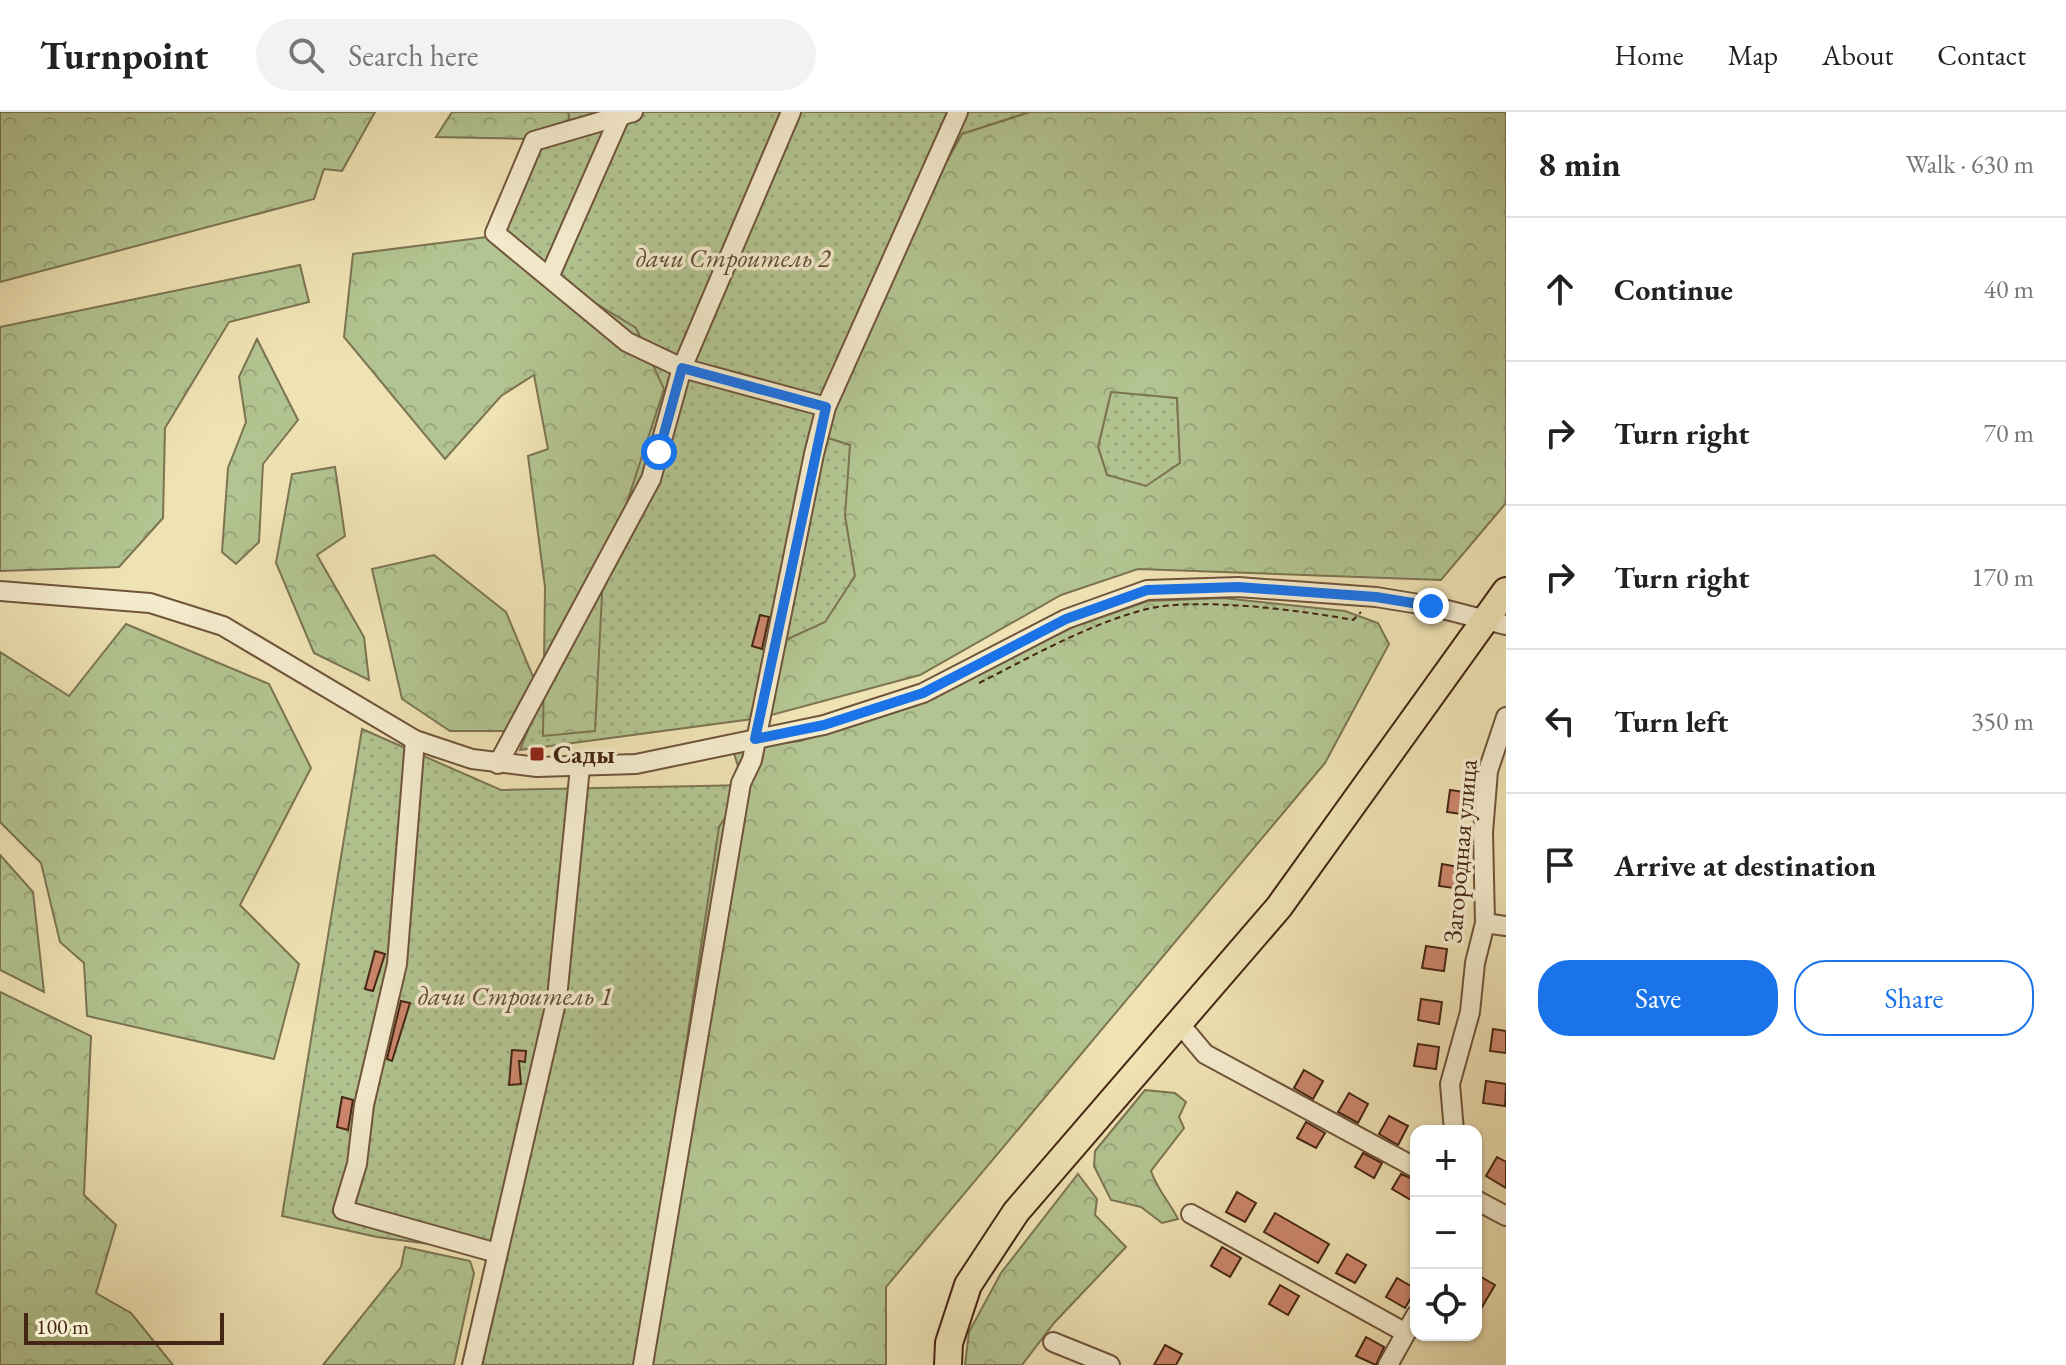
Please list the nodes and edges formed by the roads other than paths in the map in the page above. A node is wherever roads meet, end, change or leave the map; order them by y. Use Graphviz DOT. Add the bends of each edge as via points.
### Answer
graph roads {
  1 [pos="791,112"];
  2 [pos="958,112"];
  3 [pos="626,114"];
  4 [pos="550,275"];
  5 [pos="682,368"];
  6 [pos="826,407"];
  7 [pos="0,591"];
  8 [pos="1506,591"];
  9 [pos="1500,628"];
  10 [pos="1505,726"];
  11 [pos="755,739"];
  12 [pos="415,740"];
  13 [pos="498,764"];
  14 [pos="580,767"];
  15 [pos="1485,923"];
  16 [pos="1506,926"];
  17 [pos="1179,1023"];
  18 [pos="1453,1125"];
  19 [pos="1410,1165"];
  20 [pos="1482,1203"];
  21 [pos="1191,1214"];
  22 [pos="1506,1216"];
  23 [pos="497,1253"];
  24 [pos="1410,1326"];
  25 [pos="1406,1333"];
  26 [pos="1053,1342"];
  27 [pos="472,1365"];
  28 [pos="643,1365"];
  29 [pos="948,1365"];
  30 [pos="1110,1365"];
  31 [pos="1388,1365"];
  1 -- 5 [label="street"];
  2 -- 6 [label="street"];
  3 -- 4 [label="street"];
  3 -- 4 [label="street" via="534,141 495,233"];
  4 -- 5 [label="street" via="627,342"];
  5 -- 6 [label="street"];
  5 -- 13 [label="street" via="651,479"];
  6 -- 11 [label="street"];
  7 -- 12 [label="street" via="150,603 223,626"];
  8 -- 9 [label="highway"];
  9 -- 11 [label="street" via="1376,597 1238,587 1147,590 1066,619 923,693 824,725"];
  9 -- 17 [label="highway" via="1279,907"];
  10 -- 15 [label="street, Загородная улица" via="1488,771"];
  11 -- 14 [label="street" via="636,764"];
  11 -- 28 [label="street" via="741,783"];
  12 -- 13 [label="street"];
  12 -- 23 [label="street" via="397,964 343,1210"];
  13 -- 14 [label="street"];
  14 -- 23 [label="street" via="557,998"];
  15 -- 16 [label="street"];
  15 -- 18 [label="street, Загородная улица" via="1470,1012 1450,1084"];
  17 -- 19 [label="street" via="1205,1054"];
  17 -- 29 [label="highway" via="1016,1212 968,1285 949,1343"];
  20 -- 22 [label="street"];
  21 -- 25 [label="street"];
  23 -- 27 [label="street"];
  24 -- 25 [label="street"];
  25 -- 31 [label="street"];
  26 -- 30 [label="street"];
}
